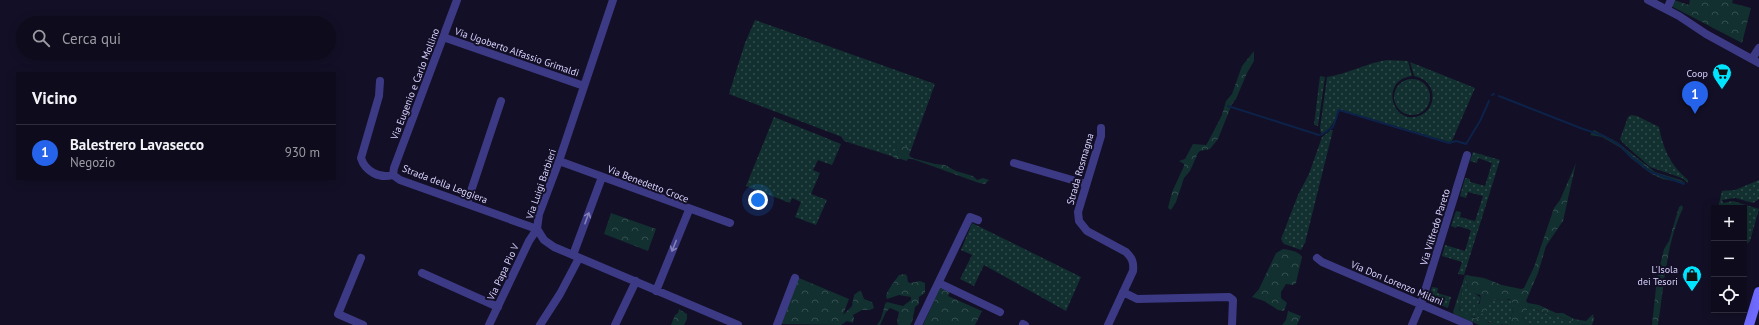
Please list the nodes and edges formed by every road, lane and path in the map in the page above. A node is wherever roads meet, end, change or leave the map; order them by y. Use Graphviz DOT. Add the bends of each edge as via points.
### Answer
graph roads {
  1 [pos="457,0"];
  2 [pos="613,0"];
  3 [pos="1648,0"];
  4 [pos="1671,0"];
  5 [pos="1667,9"];
  6 [pos="443,37"];
  7 [pos="1759,48"];
  8 [pos="1755,61"];
  9 [pos="380,81"];
  10 [pos="584,86"];
  11 [pos="501,101"];
  12 [pos="1101,128"];
  13 [pos="1467,155"];
  14 [pos="559,162"];
  15 [pos="1014,163"];
  16 [pos="393,174"];
  17 [pos="602,177"];
  18 [pos="1086,184"];
  19 [pos="467,203"];
  20 [pos="689,210"];
  21 [pos="978,220"];
  22 [pos="730,223"];
  23 [pos="537,229"];
  24 [pos="576,256"];
  25 [pos="361,258"];
  26 [pos="1317,258"];
  27 [pos="422,273"];
  28 [pos="795,278"];
  29 [pos="636,281"];
  30 [pos="939,283"];
  31 [pos="656,291"];
  32 [pos="1123,292"];
  33 [pos="1759,292"];
  34 [pos="1421,304"];
  35 [pos="498,307"];
  36 [pos="1000,312"];
  37 [pos="726,323"];
  38 [pos="363,325"];
  39 [pos="489,325"];
  40 [pos="540,325"];
  41 [pos="615,325"];
  42 [pos="738,325"];
  43 [pos="777,325"];
  44 [pos="918,325"];
  45 [pos="1108,325"];
  46 [pos="1232,325"];
  47 [pos="1412,325"];
  48 [pos="1470,325"];
  49 [pos="1749,325"];
  1 -- 6 [label="street, Via Eugenio e Carlo Mollino"];
  2 -- 10 [label="street, Via Luigi Barbieri"];
  3 -- 5 [label="street"];
  4 -- 5 [label="street"];
  5 -- 8 [label="street"];
  6 -- 10 [label="street, Via Ugoberto Alfassio Grimaldi"];
  6 -- 16 [label="street, Via Eugenio e Carlo Mollino"];
  7 -- 8 [label="street"];
  9 -- 16 [label="street, Strada della Leggiera" via="379,96 360,158 369,171 386,177"];
  10 -- 14 [label="street, Via Luigi Barbieri"];
  11 -- 19 [label="street"];
  12 -- 18 [label="street, Strada Rosmagna" via="1101,136"];
  13 -- 34 [label="street, Via Vilfredo Pareto"];
  14 -- 17 [label="street, Via Benedetto Croce"];
  14 -- 23 [label="street, Via Luigi Barbieri" via="539,214"];
  15 -- 18 [label="street"];
  16 -- 19 [label="street, Strada della Leggiera" via="400,180"];
  17 -- 20 [label="street, Via Benedetto Croce"];
  24 -- 17 [label="street, one-way"];
  18 -- 32 [label="street, Strada Rosmagna" via="1078,212 1079,221 1086,231 1126,252 1133,260 1133,271"];
  19 -- 23 [label="street, Strada della Leggiera"];
  20 -- 22 [label="street, Via Benedetto Croce"];
  20 -- 31 [label="street, one-way"];
  21 -- 30 [label="street" via="970,216"];
  23 -- 24 [label="street, Via Luigi Barbieri" via="544,240 554,247"];
  23 -- 35 [label="street, Via Papa Pio V"];
  24 -- 29 [label="street, Via Luigi Barbieri"];
  24 -- 40 [label="street" via="560,294"];
  25 -- 38 [label="street" via="338,314"];
  26 -- 34 [label="street, Via Don Lorenzo Milani"];
  27 -- 35 [label="street"];
  28 -- 43 [label="street"];
  29 -- 31 [label="street, Via Luigi Barbieri"];
  29 -- 41 [label="street"];
  30 -- 36 [label="street"];
  30 -- 44 [label="street"];
  31 -- 37 [label="street, Via Luigi Barbieri"];
  32 -- 45 [label="street, Strada Rosmagna"];
  32 -- 46 [label="street" via="1137,299 1229,297 1233,300"];
  33 -- 49 [label="main road"];
  34 -- 47 [label="street, Via Vilfredo Pareto"];
  34 -- 48 [label="street, Via Don Lorenzo Milani"];
  35 -- 39 [label="street, Via Papa Pio V"];
  37 -- 42 [label="street, Via Luigi Barbieri"];
}
